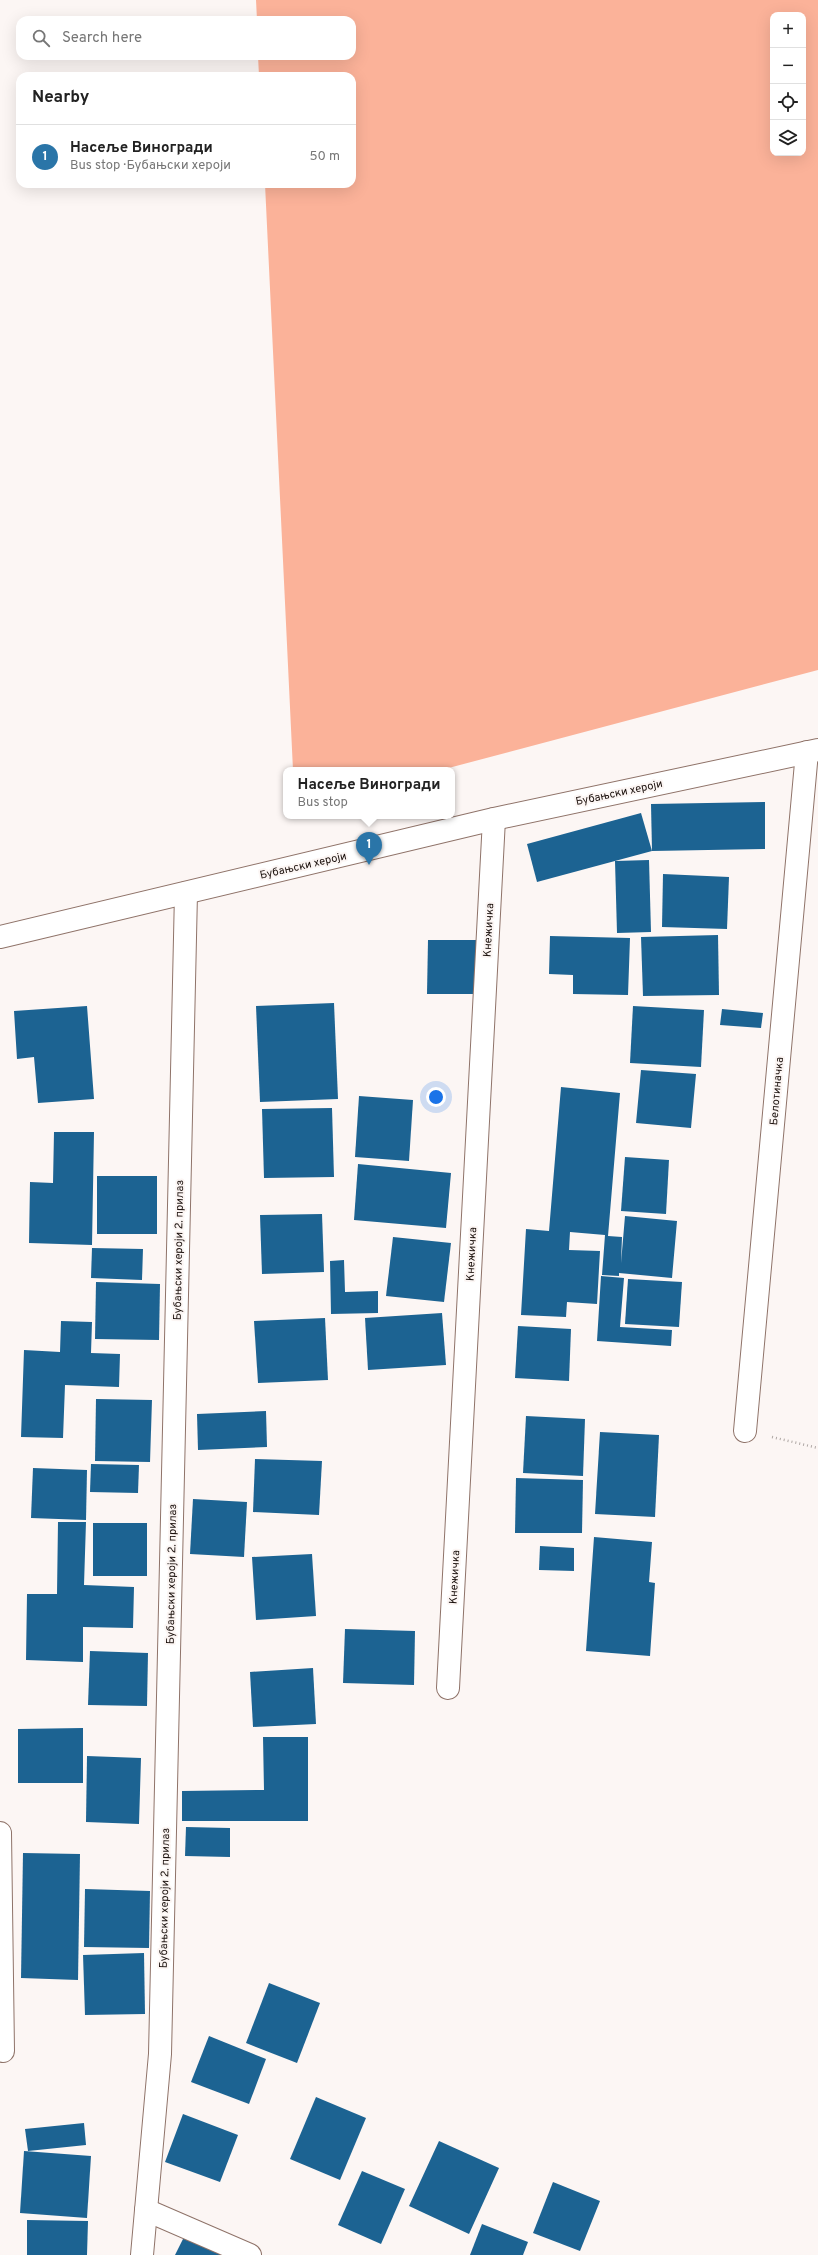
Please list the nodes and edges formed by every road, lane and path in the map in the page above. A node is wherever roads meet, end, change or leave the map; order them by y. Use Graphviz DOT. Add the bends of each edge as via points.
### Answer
graph roads {
  1 [pos="812,751"];
  2 [pos="494,819"];
  3 [pos="186,893"];
  4 [pos="0,937"];
  5 [pos="744,1431"];
  6 [pos="818,1448"];
  7 [pos="448,1688"];
  8 [pos="0,1833"];
  9 [pos="3,2051"];
  10 [pos="146,2210"];
  11 [pos="142,2255"];
  12 [pos="250,2255"];
  1 -- 2 [label="street, Бубањски хероји"];
  1 -- 5 [label="street, Белотиначка"];
  2 -- 3 [label="street, Бубањски хероји"];
  2 -- 7 [label="street, Кнежичка"];
  3 -- 4 [label="street, Бубањски хероји"];
  3 -- 10 [label="street, Бубањски хероји 2. прилаз" via="160,2054"];
  5 -- 6 [label="path"];
  8 -- 9 [label="street"];
  10 -- 11 [label="street, Бубањски хероји 2. прилаз"];
  10 -- 12 [label="street"];
}
